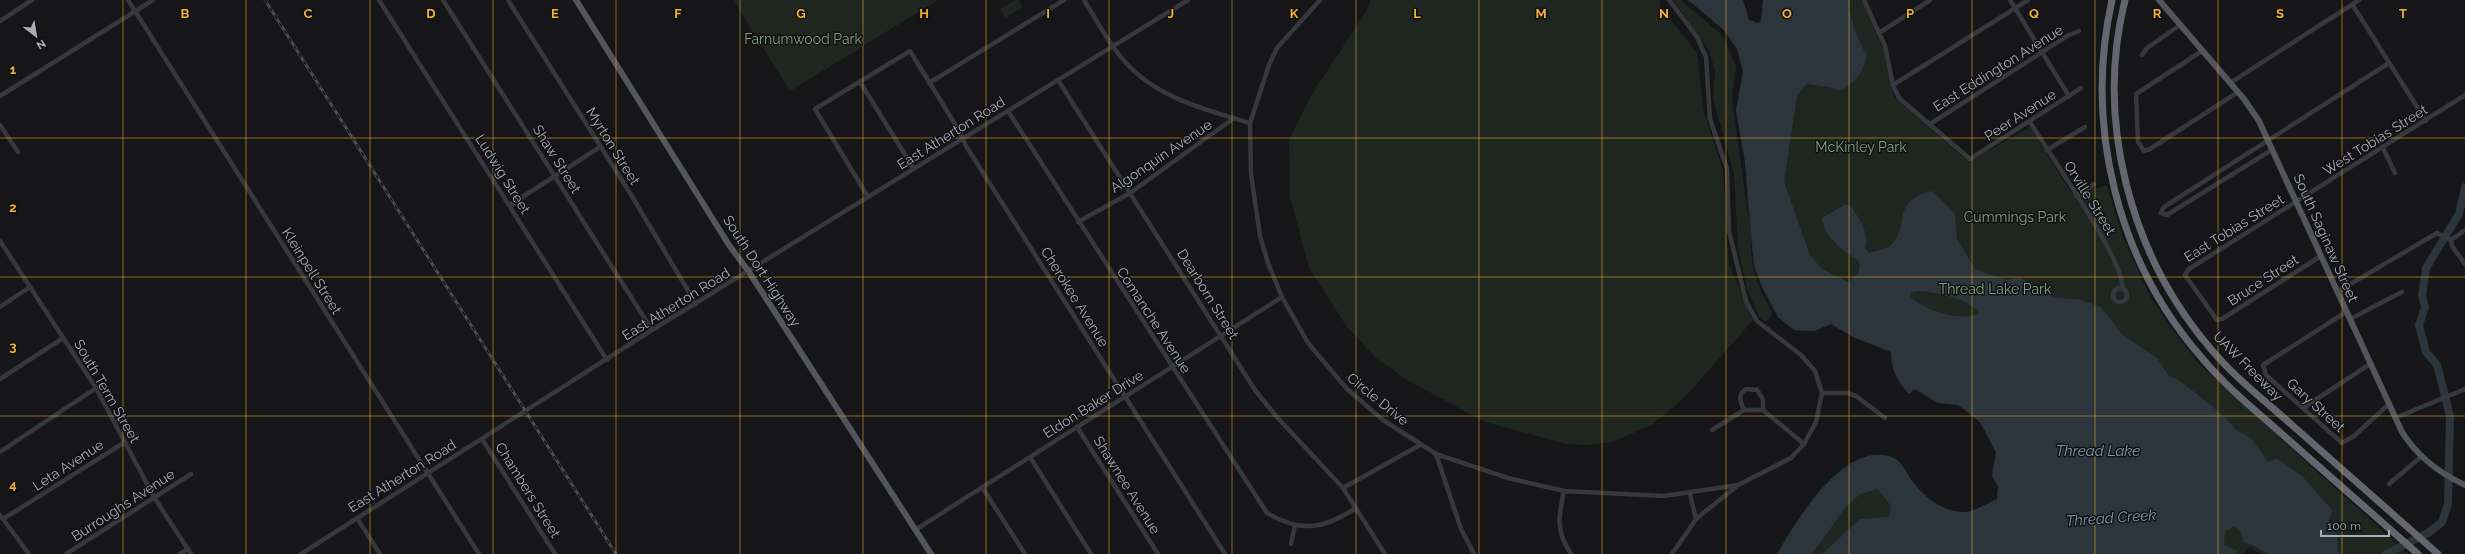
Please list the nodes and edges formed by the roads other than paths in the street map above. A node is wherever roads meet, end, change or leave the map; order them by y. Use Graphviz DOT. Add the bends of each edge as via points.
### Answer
graph roads {
  1 [pos="32,0"];
  2 [pos="128,0"];
  3 [pos="153,0"];
  4 [pos="379,0"];
  5 [pos="443,0"];
  6 [pos="508,0"];
  7 [pos="576,0"];
  8 [pos="1064,0"];
  9 [pos="1084,0"];
  10 [pos="1188,0"];
  11 [pos="1320,0"];
  12 [pos="1669,0"];
  13 [pos="1864,0"];
  14 [pos="1930,0"];
  15 [pos="2010,0"];
  16 [pos="2028,0"];
  17 [pos="2112,0"];
  18 [pos="2125,0"];
  19 [pos="2159,0"];
  20 [pos="2359,0"];
  21 [pos="2352,4"];
  22 [pos="2015,8"];
  23 [pos="135,11"];
  24 [pos="0,21"];
  25 [pos="2180,26"];
  26 [pos="2079,31"];
  27 [pos="1879,33"];
  28 [pos="1113,46"];
  29 [pos="2202,51"];
  30 [pos="2042,52"];
  31 [pos="2142,55"];
  32 [pos="2389,63"];
  33 [pos="1058,80"];
  34 [pos="860,82"];
  35 [pos="929,83"];
  36 [pos="2230,83"];
  37 [pos="1893,85"];
  38 [pos="2081,88"];
  39 [pos="2238,92"];
  40 [pos="2465,95"];
  41 [pos="0,96"];
  42 [pos="2070,96"];
  43 [pos="1008,111"];
  44 [pos="1234,118"];
  45 [pos="2426,121"];
  46 [pos="2030,122"];
  47 [pos="1250,123"];
  48 [pos="1930,124"];
  49 [pos="0,125"];
  50 [pos="2085,127"];
  51 [pos="962,139"];
  52 [pos="2270,141"];
  53 [pos="600,147"];
  54 [pos="2383,148"];
  55 [pos="2273,149"];
  56 [pos="2047,150"];
  57 [pos="18,152"];
  58 [pos="914,169"];
  59 [pos="2395,173"];
  60 [pos="555,176"];
  61 [pos="2207,179"];
  62 [pos="2094,184"];
  63 [pos="2211,186"];
  64 [pos="1130,193"];
  65 [pos="2076,196"];
  66 [pos="868,197"];
  67 [pos="2297,201"];
  68 [pos="510,205"];
  69 [pos="1078,222"];
  70 [pos="2465,230"];
  71 [pos="2451,240"];
  72 [pos="0,241"];
  73 [pos="2321,256"];
  74 [pos="2465,264"];
  75 [pos="749,272"];
  76 [pos="30,287"];
  77 [pos="2122,288"];
  78 [pos="2337,292"];
  79 [pos="2402,292"];
  80 [pos="1282,297"];
  81 [pos="696,304"];
  82 [pos="0,307"];
  83 [pos="2346,312"];
  84 [pos="2350,319"];
  85 [pos="2216,320"];
  86 [pos="652,330"];
  87 [pos="1221,334"];
  88 [pos="63,338"];
  89 [pos="607,360"];
  90 [pos="2370,364"];
  91 [pos="1171,367"];
  92 [pos="0,379"];
  93 [pos="96,388"];
  94 [pos="2465,389"];
  95 [pos="1822,393"];
  96 [pos="1125,397"];
  97 [pos="2388,405"];
  98 [pos="2303,408"];
  99 [pos="1744,410"];
  100 [pos="1763,410"];
  101 [pos="1885,418"];
  102 [pos="2395,418"];
  103 [pos="1077,427"];
  104 [pos="1712,430"];
  105 [pos="482,439"];
  106 [pos="124,442"];
  107 [pos="1804,444"];
  108 [pos="1420,445"];
  109 [pos="0,452"];
  110 [pos="1436,454"];
  111 [pos="2422,456"];
  112 [pos="1030,457"];
  113 [pos="427,473"];
  114 [pos="191,474"];
  115 [pos="2389,484"];
  116 [pos="2465,484"];
  117 [pos="1738,485"];
  118 [pos="982,487"];
  119 [pos="1343,488"];
  120 [pos="1564,491"];
  121 [pos="1690,494"];
  122 [pos="154,497"];
  123 [pos="1356,508"];
  124 [pos="1,517"];
  125 [pos="357,518"];
  126 [pos="1696,519"];
  127 [pos="1295,525"];
  128 [pos="916,530"];
  129 [pos="1291,544"];
  130 [pos="188,549"];
  131 [pos="1568,553"];
  132 [pos="29,554"];
  133 [pos="66,554"];
  134 [pos="180,554"];
  135 [pos="191,554"];
  136 [pos="300,554"];
  137 [pos="380,554"];
  138 [pos="479,554"];
  139 [pos="555,554"];
  140 [pos="931,554"];
  141 [pos="1025,554"];
  142 [pos="1091,554"];
  143 [pos="1158,554"];
  144 [pos="1225,554"];
  145 [pos="1386,554"];
  146 [pos="1474,554"];
  147 [pos="1672,554"];
  148 [pos="2418,554"];
  149 [pos="2438,554"];
  1 -- 24 [label="street"];
  2 -- 23 [label="street, Kleinpell Street"];
  3 -- 23 [label="street"];
  4 -- 68 [label="street, Ludwig Street"];
  5 -- 60 [label="street, Shaw Street"];
  6 -- 53 [label="street, Myrton Street"];
  7 -- 75 [label="main road, South Dort Highway" via="682,166 705,207"];
  8 -- 35 [label="street"];
  9 -- 28 [label="street"];
  10 -- 28 [label="street, East Atherton Road"];
  11 -- 47 [label="street, Circle Drive" via="1277,48"];
  12 -- 95 [label="street" via="1697,37 1706,57 1710,119 1727,169 1730,231 1746,301 1757,321 1801,354 1815,371"];
  13 -- 27 [label="street"];
  14 -- 27 [label="street"];
  15 -- 22 [label="street"];
  16 -- 22 [label="street"];
  17 -- 148 [label="highway, UAW Freeway" via="2102,71 2106,148 2119,209 2150,283 2180,332 2213,371"];
  18 -- 149 [label="highway, UAW Freeway" via="2115,65 2117,135 2123,172 2135,215 2162,277 2190,321 2225,365"];
  19 -- 25 [label="main road, South Saginaw Street"];
  20 -- 21 [label="street"];
  21 -- 32 [label="street"];
  21 -- 36 [label="street"];
  22 -- 30 [label="street"];
  22 -- 37 [label="street"];
  23 -- 41 [label="street"];
  23 -- 113 [label="street, Kleinpell Street"];
  25 -- 29 [label="main road, South Saginaw Street"];
  25 -- 31 [label="street" via="2147,48"];
  26 -- 30 [label="street, East Eddington Avenue"];
  27 -- 37 [label="street" via="1889,57"];
  28 -- 33 [label="street, East Atherton Road"];
  28 -- 44 [label="street" via="1129,67 1158,88 1201,108"];
  29 -- 36 [label="main road, South Saginaw Street"];
  29 -- 39 [label="street" via="2135,95 2138,142 2144,151"];
  30 -- 42 [label="street"];
  30 -- 48 [label="street, East Eddington Avenue"];
  32 -- 45 [label="street"];
  32 -- 52 [label="street"];
  33 -- 43 [label="street, East Atherton Road"];
  33 -- 64 [label="street, Dearborn Street"];
  34 -- 35 [label="street, Cherokee Avenue" via="910,51"];
  34 -- 58 [label="street"];
  34 -- 66 [label="street" via="815,109"];
  35 -- 51 [label="street, Cherokee Avenue"];
  36 -- 39 [label="main road, South Saginaw Street"];
  37 -- 48 [label="street" via="1899,98"];
  38 -- 42 [label="street, Peer Avenue"];
  39 -- 52 [label="main road, South Saginaw Street" via="2257,117"];
  40 -- 45 [label="street, West Tobias Street"];
  42 -- 46 [label="street, Peer Avenue"];
  43 -- 51 [label="street, East Atherton Road"];
  43 -- 69 [label="street, Comanche Avenue"];
  44 -- 47 [label="street"];
  44 -- 64 [label="street, Algonquin Avenue"];
  45 -- 54 [label="street, West Tobias Street"];
  46 -- 48 [label="street, Peer Avenue" via="1970,159"];
  46 -- 56 [label="street, Orville Street"];
  47 -- 80 [label="street, Circle Drive" via="1251,174 1257,221 1268,263"];
  49 -- 57 [label="street"];
  50 -- 56 [label="street"];
  51 -- 58 [label="street, East Atherton Road"];
  51 -- 96 [label="street, Cherokee Avenue"];
  52 -- 55 [label="main road, South Saginaw Street"];
  52 -- 61 [label="street"];
  53 -- 60 [label="street"];
  53 -- 81 [label="street, Myrton Street"];
  54 -- 59 [label="street"];
  54 -- 67 [label="street, West Tobias Street"];
  55 -- 63 [label="street"];
  55 -- 67 [label="main road, South Saginaw Street"];
  56 -- 65 [label="street, Orville Street"];
  58 -- 66 [label="street, East Atherton Road"];
  60 -- 68 [label="street"];
  60 -- 86 [label="street, Shaw Street"];
  61 -- 63 [label="street"];
  61 -- 63 [label="street" via="2163,208 2161,213 2167,215"];
  62 -- 65 [label="street"];
  64 -- 69 [label="street, Algonquin Avenue"];
  64 -- 87 [label="street, Dearborn Street"];
  65 -- 77 [label="street, Orville Street" via="2112,254 2122,279"];
  66 -- 75 [label="street, East Atherton Road"];
  67 -- 73 [label="main road, South Saginaw Street"];
  67 -- 85 [label="street, East Tobias Street" via="2189,268 2185,275"];
  68 -- 89 [label="street, Ludwig Street"];
  69 -- 91 [label="street, Comanche Avenue"];
  70 -- 71 [label="street"];
  71 -- 74 [label="street" via="2452,246"];
  71 -- 78 [label="street" via="2437,233"];
  72 -- 76 [label="street, South Term Street"];
  73 -- 78 [label="main road, South Saginaw Street"];
  73 -- 85 [label="street, Bruce Street" via="2222,319"];
  75 -- 81 [label="street, East Atherton Road"];
  75 -- 128 [label="main road, South Dort Highway"];
  76 -- 82 [label="street"];
  76 -- 88 [label="street, South Term Street"];
  78 -- 83 [label="main road, South Saginaw Street"];
  79 -- 84 [label="street"];
  80 -- 87 [label="street, Eldon Baker Drive"];
  80 -- 108 [label="street, Circle Drive" via="1308,343 1335,377 1367,406"];
  81 -- 86 [label="street, East Atherton Road"];
  83 -- 84 [label="main road, South Saginaw Street"];
  83 -- 98 [label="street, Gary Street" via="2263,365 2266,375"];
  84 -- 90 [label="main road, South Saginaw Street"];
  86 -- 89 [label="street, East Atherton Road"];
  87 -- 91 [label="street, Eldon Baker Drive"];
  87 -- 119 [label="street, Dearborn Street" via="1255,390"];
  88 -- 92 [label="street"];
  88 -- 93 [label="street, South Term Street"];
  89 -- 105 [label="street, East Atherton Road"];
  90 -- 97 [label="main road, South Saginaw Street"];
  90 -- 98 [label="street"];
  91 -- 96 [label="street, Eldon Baker Drive"];
  91 -- 127 [label="street, Comanche Avenue" via="1259,504 1267,513"];
  93 -- 106 [label="street, South Term Street"];
  93 -- 109 [label="street"];
  94 -- 102 [label="street"];
  95 -- 101 [label="street" via="1847,393 1856,396"];
  95 -- 107 [label="street, Circle Drive" via="1816,422"];
  96 -- 103 [label="street, Eldon Baker Drive"];
  96 -- 144 [label="street, Cherokee Avenue"];
  97 -- 98 [label="street, Gary Street" via="2354,436 2342,443"];
  97 -- 102 [label="main road, South Saginaw Street"];
  99 -- 100 [label="street"];
  99 -- 100 [label="street" via="1740,396 1746,389 1760,393"];
  99 -- 104 [label="street"];
  100 -- 107 [label="street"];
  102 -- 111 [label="main road, South Saginaw Street" via="2407,440"];
  103 -- 112 [label="street, Eldon Baker Drive"];
  103 -- 143 [label="street, Shawnee Avenue"];
  105 -- 113 [label="street, East Atherton Road"];
  105 -- 139 [label="street, Chambers Street"];
  106 -- 122 [label="street, South Term Street"];
  106 -- 124 [label="street, Leta Avenue"];
  107 -- 117 [label="street, Circle Drive" via="1791,458"];
  108 -- 110 [label="street, Circle Drive"];
  108 -- 119 [label="street"];
  110 -- 120 [label="street, Circle Drive" via="1508,478"];
  110 -- 146 [label="street" via="1461,529"];
  111 -- 115 [label="street"];
  111 -- 116 [label="main road, South Saginaw Street" via="2440,471"];
  112 -- 118 [label="street, Eldon Baker Drive"];
  112 -- 142 [label="street"];
  113 -- 125 [label="street, East Atherton Road"];
  113 -- 138 [label="street, Kleinpell Street"];
  114 -- 122 [label="street, Burroughs Avenue"];
  117 -- 121 [label="street, Circle Drive"];
  117 -- 126 [label="street"];
  118 -- 128 [label="street, Eldon Baker Drive"];
  118 -- 141 [label="street"];
  119 -- 123 [label="street, Dearborn Street"];
  120 -- 121 [label="street, Circle Drive" via="1664,496"];
  120 -- 131 [label="street" via="1560,509 1560,529"];
  121 -- 126 [label="street"];
  122 -- 130 [label="street, South Term Street"];
  122 -- 133 [label="street, Burroughs Avenue"];
  123 -- 127 [label="street, Comanche Avenue" via="1329,524 1309,527"];
  123 -- 145 [label="street, Dearborn Street"];
  124 -- 132 [label="street"];
  125 -- 136 [label="street, East Atherton Road"];
  125 -- 137 [label="street"];
  126 -- 147 [label="street"];
  127 -- 129 [label="street"];
  128 -- 140 [label="main road, South Dort Highway"];
  130 -- 134 [label="street"];
  130 -- 135 [label="street, South Term Street"];
}
